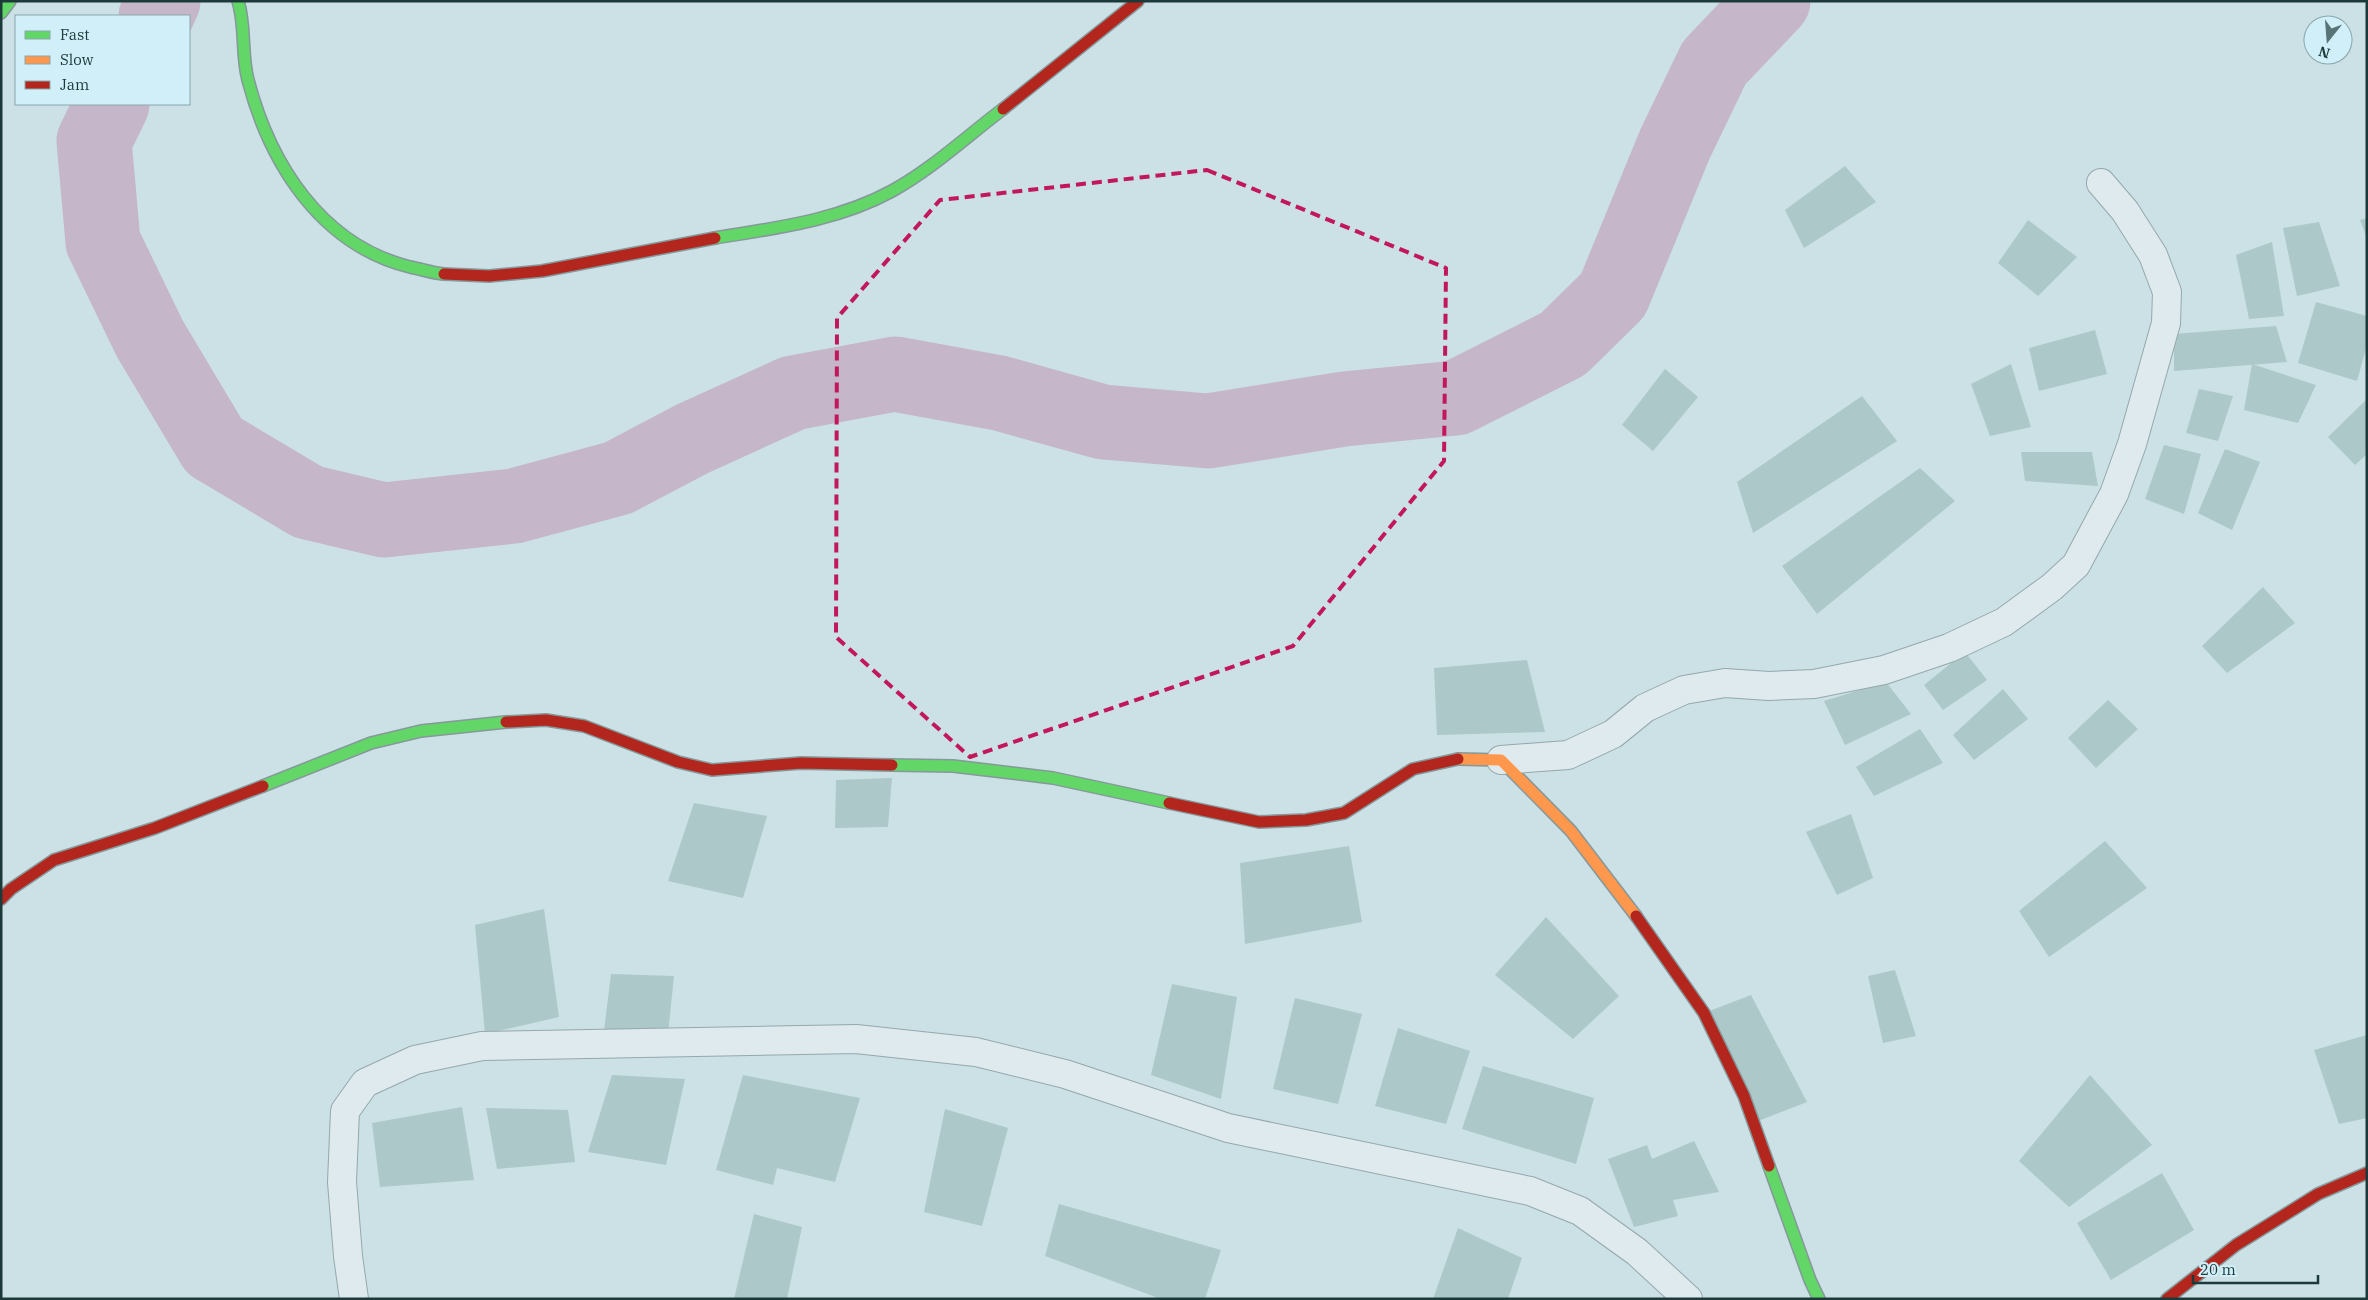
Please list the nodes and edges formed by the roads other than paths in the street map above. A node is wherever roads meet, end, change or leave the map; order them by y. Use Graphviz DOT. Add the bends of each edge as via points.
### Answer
graph roads {
  1 [pos="10,1"];
  2 [pos="238,1"];
  3 [pos="1138,1"];
  4 [pos="1,13"];
  5 [pos="2101,183"];
  6 [pos="1502,760"];
  7 [pos="1,899"];
  8 [pos="2367,1173"];
  9 [pos="354,1299"];
  10 [pos="1688,1299"];
  11 [pos="1818,1299"];
  12 [pos="2167,1299"];
  1 -- 4 [label="street"];
  2 -- 3 [label="street" via="243,14 244,64 260,115 280,165 304,201 336,232 376,258 417,271 466,277 532,274 617,258 824,218 875,200 924,173"];
  5 -- 6 [label="street" via="2125,211 2153,254 2167,292 2166,323 2132,444 2114,494 2076,565 2004,622 1949,648 1884,670 1814,684 1725,683 1684,690 1645,708 1613,734 1568,755"];
  6 -- 7 [label="street" via="1464,758 1413,769 1344,813 1306,820 1259,822 1054,778 953,766 801,763 712,770 678,762 584,726 546,720 482,723 421,731 371,743 155,828 54,860"];
  6 -- 11 [label="street" via="1571,832 1643,925 1704,1013 1744,1096"];
  8 -- 12 [label="street" via="2318,1194 2236,1245"];
  9 -- 10 [label="street" via="342,1182 345,1111 365,1083 415,1060 482,1046 856,1039 976,1052 1065,1074 1228,1128 1530,1191 1580,1211 1636,1252"];
}
